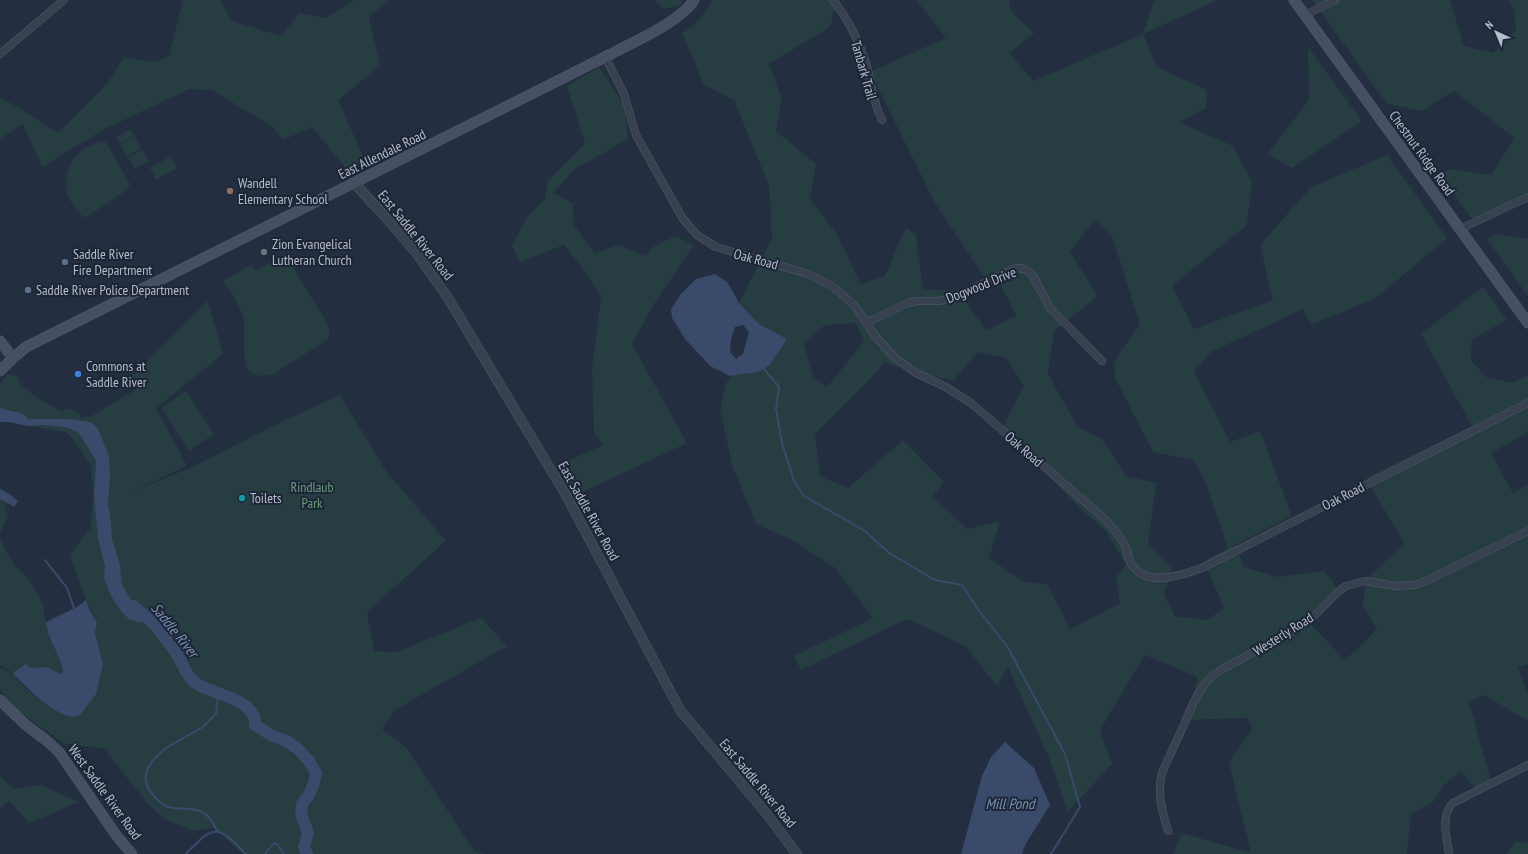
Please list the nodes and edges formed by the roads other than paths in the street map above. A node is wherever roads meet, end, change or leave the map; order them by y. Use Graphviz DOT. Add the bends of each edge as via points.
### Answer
graph roads {
  1 [pos="64,0"];
  2 [pos="694,0"];
  3 [pos="833,0"];
  4 [pos="1294,0"];
  5 [pos="1335,0"];
  6 [pos="1305,15"];
  7 [pos="0,54"];
  8 [pos="604,57"];
  9 [pos="882,120"];
  10 [pos="354,183"];
  11 [pos="1528,197"];
  12 [pos="1460,229"];
  13 [pos="868,322"];
  14 [pos="1528,323"];
  15 [pos="0,341"];
  16 [pos="13,358"];
  17 [pos="1102,361"];
  18 [pos="0,372"];
  19 [pos="1528,402"];
  20 [pos="1528,531"];
  21 [pos="0,700"];
  22 [pos="1528,765"];
  23 [pos="1168,831"];
  24 [pos="132,854"];
  25 [pos="797,854"];
  26 [pos="1449,854"];
  1 -- 7 [label="street"];
  2 -- 8 [label="main road, East Allendale Road" via="675,20"];
  3 -- 9 [label="street, Tanbark Trail" via="861,49 875,106"];
  4 -- 6 [label="main road, Chestnut Ridge Road"];
  5 -- 6 [label="street"];
  6 -- 12 [label="main road, Chestnut Ridge Road"];
  8 -- 10 [label="main road, East Allendale Road"];
  8 -- 13 [label="street, Oak Road" via="624,94 636,135 690,228 716,247 821,279 844,295"];
  10 -- 16 [label="main road, East Allendale Road" via="26,347"];
  10 -- 25 [label="street, East Saddle River Road" via="418,255 448,298 566,496 680,710"];
  11 -- 12 [label="street"];
  12 -- 14 [label="main road, Chestnut Ridge Road"];
  13 -- 17 [label="street, Dogwood Drive" via="908,303 955,297 1020,268 1033,276 1050,308"];
  13 -- 19 [label="street, Oak Road" via="876,337 895,358 916,373 944,386 970,403 1106,520 1123,541 1132,566 1142,575 1154,578 1182,575 1204,567"];
  15 -- 16 [label="main road"];
  16 -- 18 [label="main road, East Allendale Road"];
  20 -- 23 [label="street, Westerly Road" via="1415,585 1364,582 1346,586 1298,628 1212,676 1196,697 1162,773 1160,801"];
  21 -- 24 [label="main road, West Saddle River Road" via="59,752"];
  22 -- 26 [label="street" via="1453,803 1446,813 1445,821"];
}
